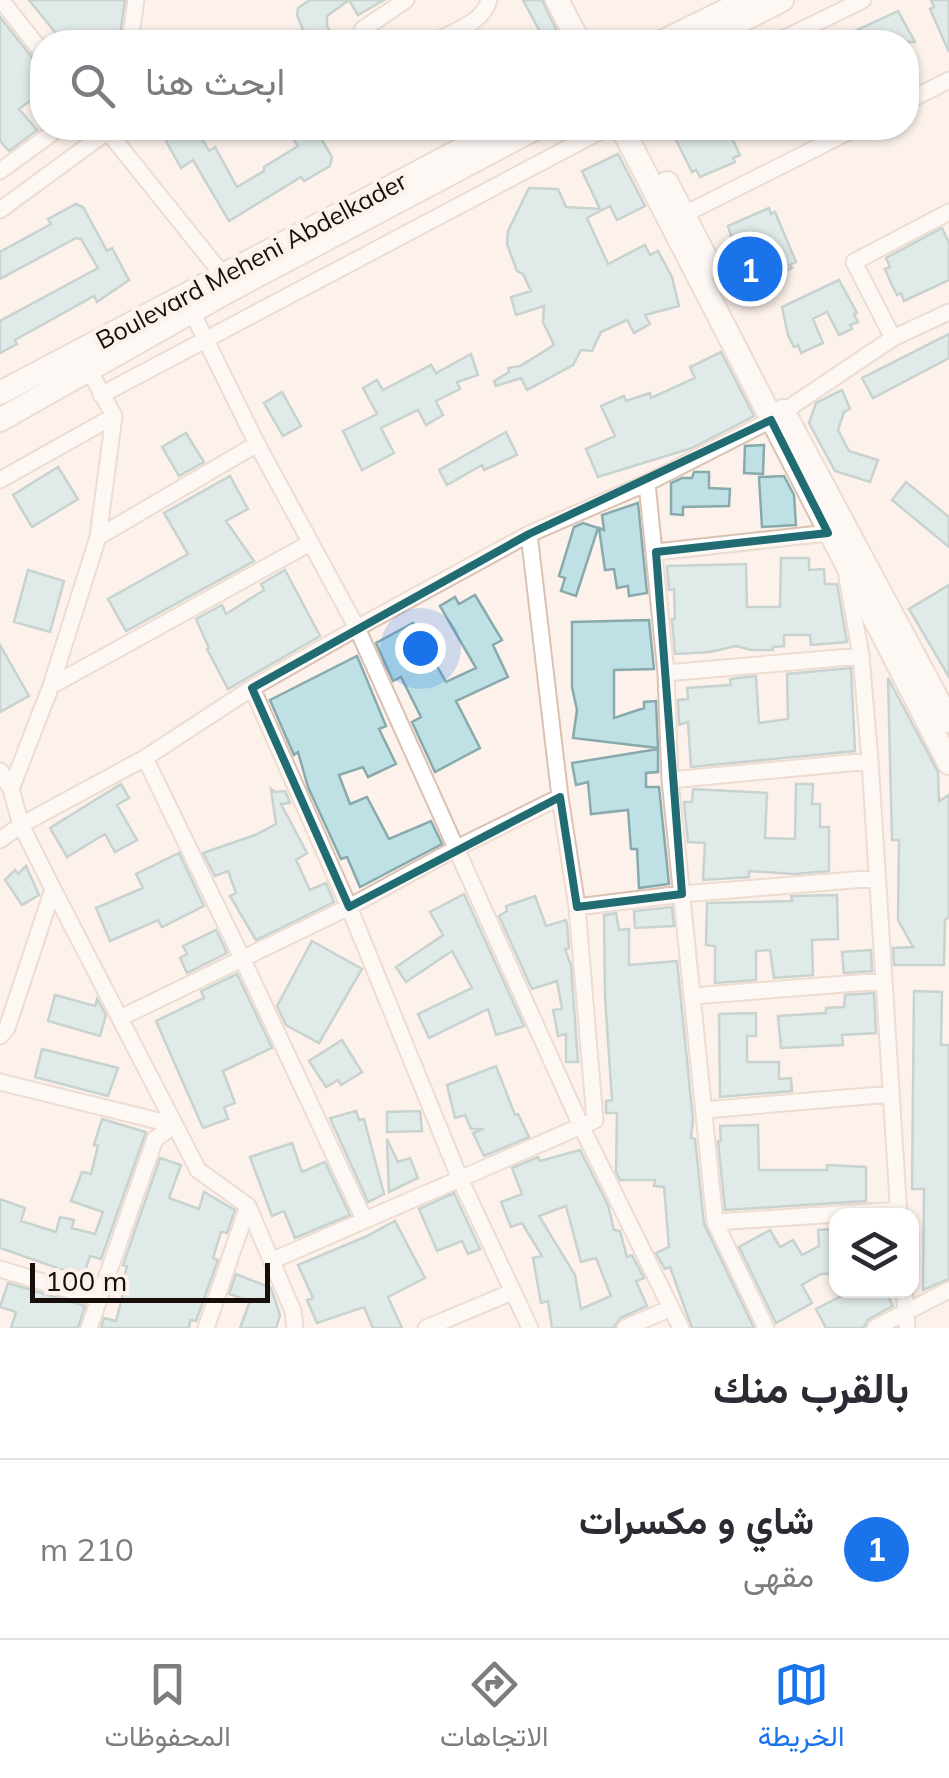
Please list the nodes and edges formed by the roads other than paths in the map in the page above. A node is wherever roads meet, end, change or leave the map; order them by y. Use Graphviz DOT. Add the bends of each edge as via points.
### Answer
graph roads {
  1 [pos="1,0"];
  2 [pos="136,0"];
  3 [pos="489,0"];
  4 [pos="747,0"];
  5 [pos="782,0"];
  6 [pos="862,0"];
  7 [pos="565,2"];
  8 [pos="395,3"];
  9 [pos="132,30"];
  10 [pos="364,30"];
  11 [pos="456,30"];
  12 [pos="576,30"];
  13 [pos="686,30"];
  14 [pos="723,30"];
  15 [pos="801,30"];
  16 [pos="30,37"];
  17 [pos="949,80"];
  18 [pos="919,95"];
  19 [pos="43,140"];
  20 [pos="102,140"];
  21 [pos="117,140"];
  22 [pos="481,140"];
  23 [pos="512,140"];
  24 [pos="583,140"];
  25 [pos="629,140"];
  26 [pos="643,140"];
  27 [pos="832,140"];
  28 [pos="0,171"];
  29 [pos="0,210"];
  30 [pos="949,212"];
  31 [pos="677,218"];
  32 [pos="228,282"];
  33 [pos="192,312"];
  34 [pos="949,312"];
  35 [pos="892,338"];
  36 [pos="205,341"];
  37 [pos="89,370"];
  38 [pos="0,393"];
  39 [pos="101,394"];
  40 [pos="114,416"];
  41 [pos="778,416"];
  42 [pos="0,420"];
  43 [pos="257,444"];
  44 [pos="0,480"];
  45 [pos="647,483"];
  46 [pos="828,533"];
  47 [pos="529,534"];
  48 [pos="98,537"];
  49 [pos="310,543"];
  50 [pos="656,552"];
  51 [pos="845,563"];
  52 [pos="357,628"];
  53 [pos="861,656"];
  54 [pos="666,673"];
  55 [pos="51,686"];
  56 [pos="252,688"];
  57 [pos="946,706"];
  58 [pos="145,758"];
  59 [pos="870,761"];
  60 [pos="949,763"];
  61 [pos="0,770"];
  62 [pos="670,780"];
  63 [pos="12,789"];
  64 [pos="560,797"];
  65 [pos="21,825"];
  66 [pos="0,840"];
  67 [pos="455,848"];
  68 [pos="876,878"];
  69 [pos="53,889"];
  70 [pos="682,894"];
  71 [pos="349,907"];
  72 [pos="577,907"];
  73 [pos="242,958"];
  74 [pos="884,981"];
  75 [pos="693,996"];
  76 [pos="122,1017"];
  77 [pos="0,1036"];
  78 [pos="0,1082"];
  79 [pos="891,1094"];
  80 [pos="704,1110"];
  81 [pos="175,1125"];
  82 [pos="582,1128"];
  83 [pos="460,1180"];
  84 [pos="248,1206"];
  85 [pos="898,1208"];
  86 [pos="829,1216"];
  87 [pos="364,1219"];
  88 [pos="715,1222"];
  89 [pos="270,1261"];
  90 [pos="0,1268"];
  91 [pos="949,1290"];
  92 [pos="512,1292"];
  93 [pos="99,1299"];
  94 [pos="671,1308"];
  95 [pos="294,1320"];
  96 [pos="906,1320"];
  97 [pos="90,1328"];
  98 [pos="206,1328"];
  99 [pos="288,1328"];
  100 [pos="426,1328"];
  101 [pos="530,1328"];
  102 [pos="625,1328"];
  103 [pos="682,1328"];
  104 [pos="766,1328"];
  105 [pos="875,1328"];
  1 -- 16 [label="street"];
  2 -- 9 [label="street"];
  3 -- 11 [label="street" via="486,11"];
  4 -- 13 [label="main road"];
  5 -- 14 [label="main road"];
  6 -- 15 [label="street"];
  7 -- 12 [label="main road"];
  8 -- 10 [label="street"];
  17 -- 18 [label="street"];
  19 -- 28 [label="street"];
  20 -- 29 [label="street"];
  21 -- 32 [label="street"];
  22 -- 32 [label="main road, Boulevard Meheni Abdelkader"];
  23 -- 32 [label="main road, Boulevard Meheni Abdelkader"];
  24 -- 36 [label="street"];
  25 -- 31 [label="main road"];
  26 -- 31 [label="main road"];
  27 -- 31 [label="street"];
  30 -- 35 [label="street" via="854,262"];
  31 -- 41 [label="main road"];
  32 -- 33 [label="main road"];
  32 -- 38 [label="main road, Boulevard Meheni Abdelkader"];
  33 -- 36 [label="street"];
  33 -- 37 [label="main road"];
  34 -- 35 [label="street"];
  35 -- 41 [label="street"];
  36 -- 39 [label="street"];
  36 -- 43 [label="street"];
  37 -- 39 [label="street"];
  37 -- 42 [label="main road"];
  39 -- 40 [label="street"];
  40 -- 44 [label="street"];
  40 -- 48 [label="street"];
  41 -- 45 [label="street"];
  41 -- 46 [label="main road"];
  41 -- 57 [label="main road"];
  43 -- 48 [label="street"];
  43 -- 49 [label="street"];
  45 -- 47 [label="street"];
  45 -- 50 [label="street"];
  46 -- 50 [label="street"];
  46 -- 51 [label="main road"];
  47 -- 52 [label="street"];
  47 -- 64 [label="street"];
  48 -- 55 [label="street"];
  49 -- 52 [label="street"];
  49 -- 55 [label="street"];
  50 -- 54 [label="street"];
  51 -- 53 [label="street"];
  51 -- 60 [label="main road"];
  52 -- 56 [label="street"];
  52 -- 67 [label="street"];
  53 -- 54 [label="street"];
  53 -- 59 [label="street"];
  54 -- 62 [label="street"];
  55 -- 63 [label="street"];
  56 -- 58 [label="street"];
  56 -- 71 [label="street"];
  58 -- 65 [label="street"];
  58 -- 73 [label="street"];
  59 -- 62 [label="street"];
  59 -- 68 [label="street"];
  61 -- 63 [label="street"];
  62 -- 70 [label="street"];
  63 -- 65 [label="street"];
  64 -- 67 [label="street"];
  64 -- 72 [label="street"];
  65 -- 66 [label="street"];
  65 -- 69 [label="street"];
  67 -- 71 [label="street"];
  67 -- 82 [label="street"];
  68 -- 70 [label="street"];
  68 -- 74 [label="street"];
  69 -- 76 [label="street"];
  69 -- 77 [label="street"];
  70 -- 72 [label="street"];
  70 -- 75 [label="street"];
  71 -- 73 [label="street"];
  71 -- 83 [label="street"];
  72 -- 82 [label="street" via="595,1120"];
  73 -- 76 [label="street"];
  73 -- 87 [label="street"];
  74 -- 75 [label="street"];
  74 -- 79 [label="street"];
  75 -- 80 [label="street"];
  76 -- 81 [label="street"];
  78 -- 81 [label="street"];
  79 -- 80 [label="street"];
  79 -- 85 [label="street"];
  80 -- 88 [label="street"];
  81 -- 84 [label="street" via="198,1170"];
  81 -- 93 [label="street" via="155,1139"];
  82 -- 83 [label="street"];
  82 -- 94 [label="street"];
  83 -- 87 [label="street"];
  83 -- 92 [label="street"];
  84 -- 89 [label="street"];
  84 -- 98 [label="street"];
  86 -- 88 [label="street"];
  87 -- 89 [label="street"];
  88 -- 104 [label="street"];
  89 -- 95 [label="street"];
  90 -- 93 [label="street"];
  91 -- 96 [label="street"];
  92 -- 100 [label="street"];
  92 -- 101 [label="street"];
  93 -- 97 [label="street"];
  94 -- 102 [label="street"];
  94 -- 103 [label="street"];
  95 -- 99 [label="street"];
  96 -- 105 [label="street"];
}
